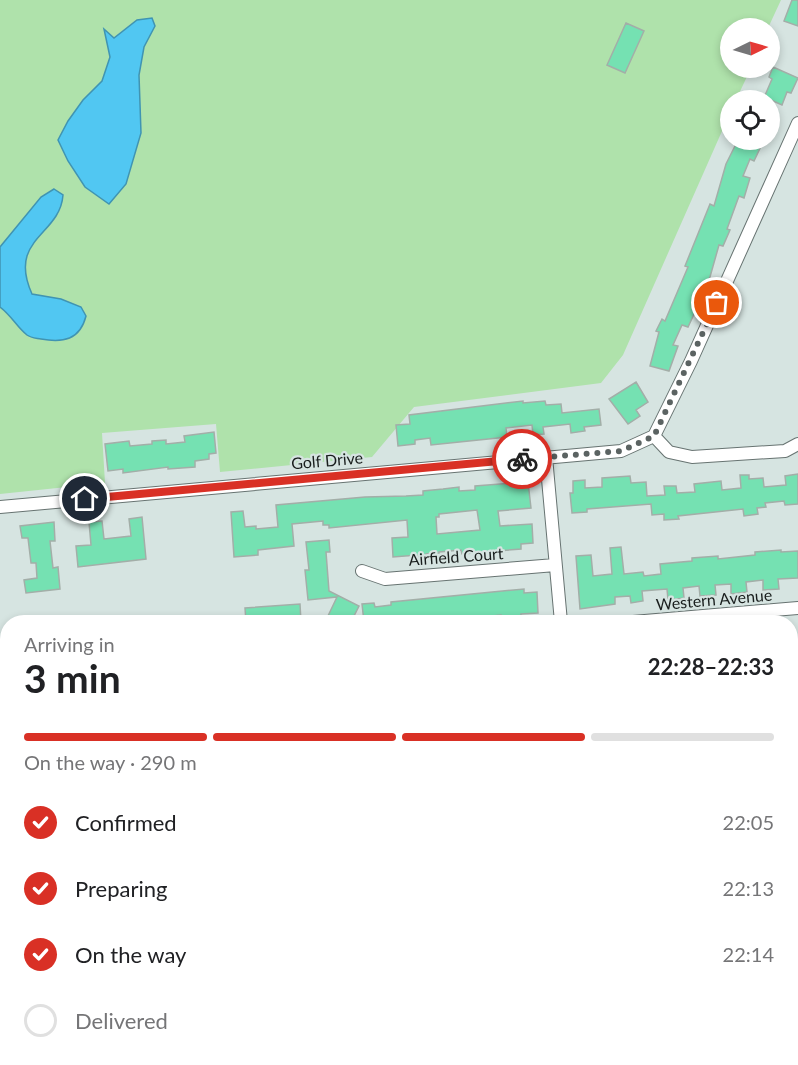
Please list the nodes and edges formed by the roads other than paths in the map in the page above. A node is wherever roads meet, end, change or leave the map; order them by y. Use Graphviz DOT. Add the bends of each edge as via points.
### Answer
graph roads {
  1 [pos="798,123"];
  2 [pos="654,436"];
  3 [pos="798,444"];
  4 [pos="546,457"];
  5 [pos="0,507"];
  6 [pos="555,565"];
  7 [pos="362,571"];
  8 [pos="798,608"];
  9 [pos="560,615"];
  10 [pos="764,615"];
  1 -- 2 [label="street"];
  2 -- 3 [label="street" via="669,452 692,457 785,451"];
  2 -- 4 [label="street, Golf Drive" via="621,451"];
  4 -- 5 [label="street, Golf Drive"];
  4 -- 6 [label="street"];
  6 -- 7 [label="street, Airfield Court" via="385,579"];
  6 -- 9 [label="street"];
  8 -- 10 [label="street, Western Avenue"];
}
